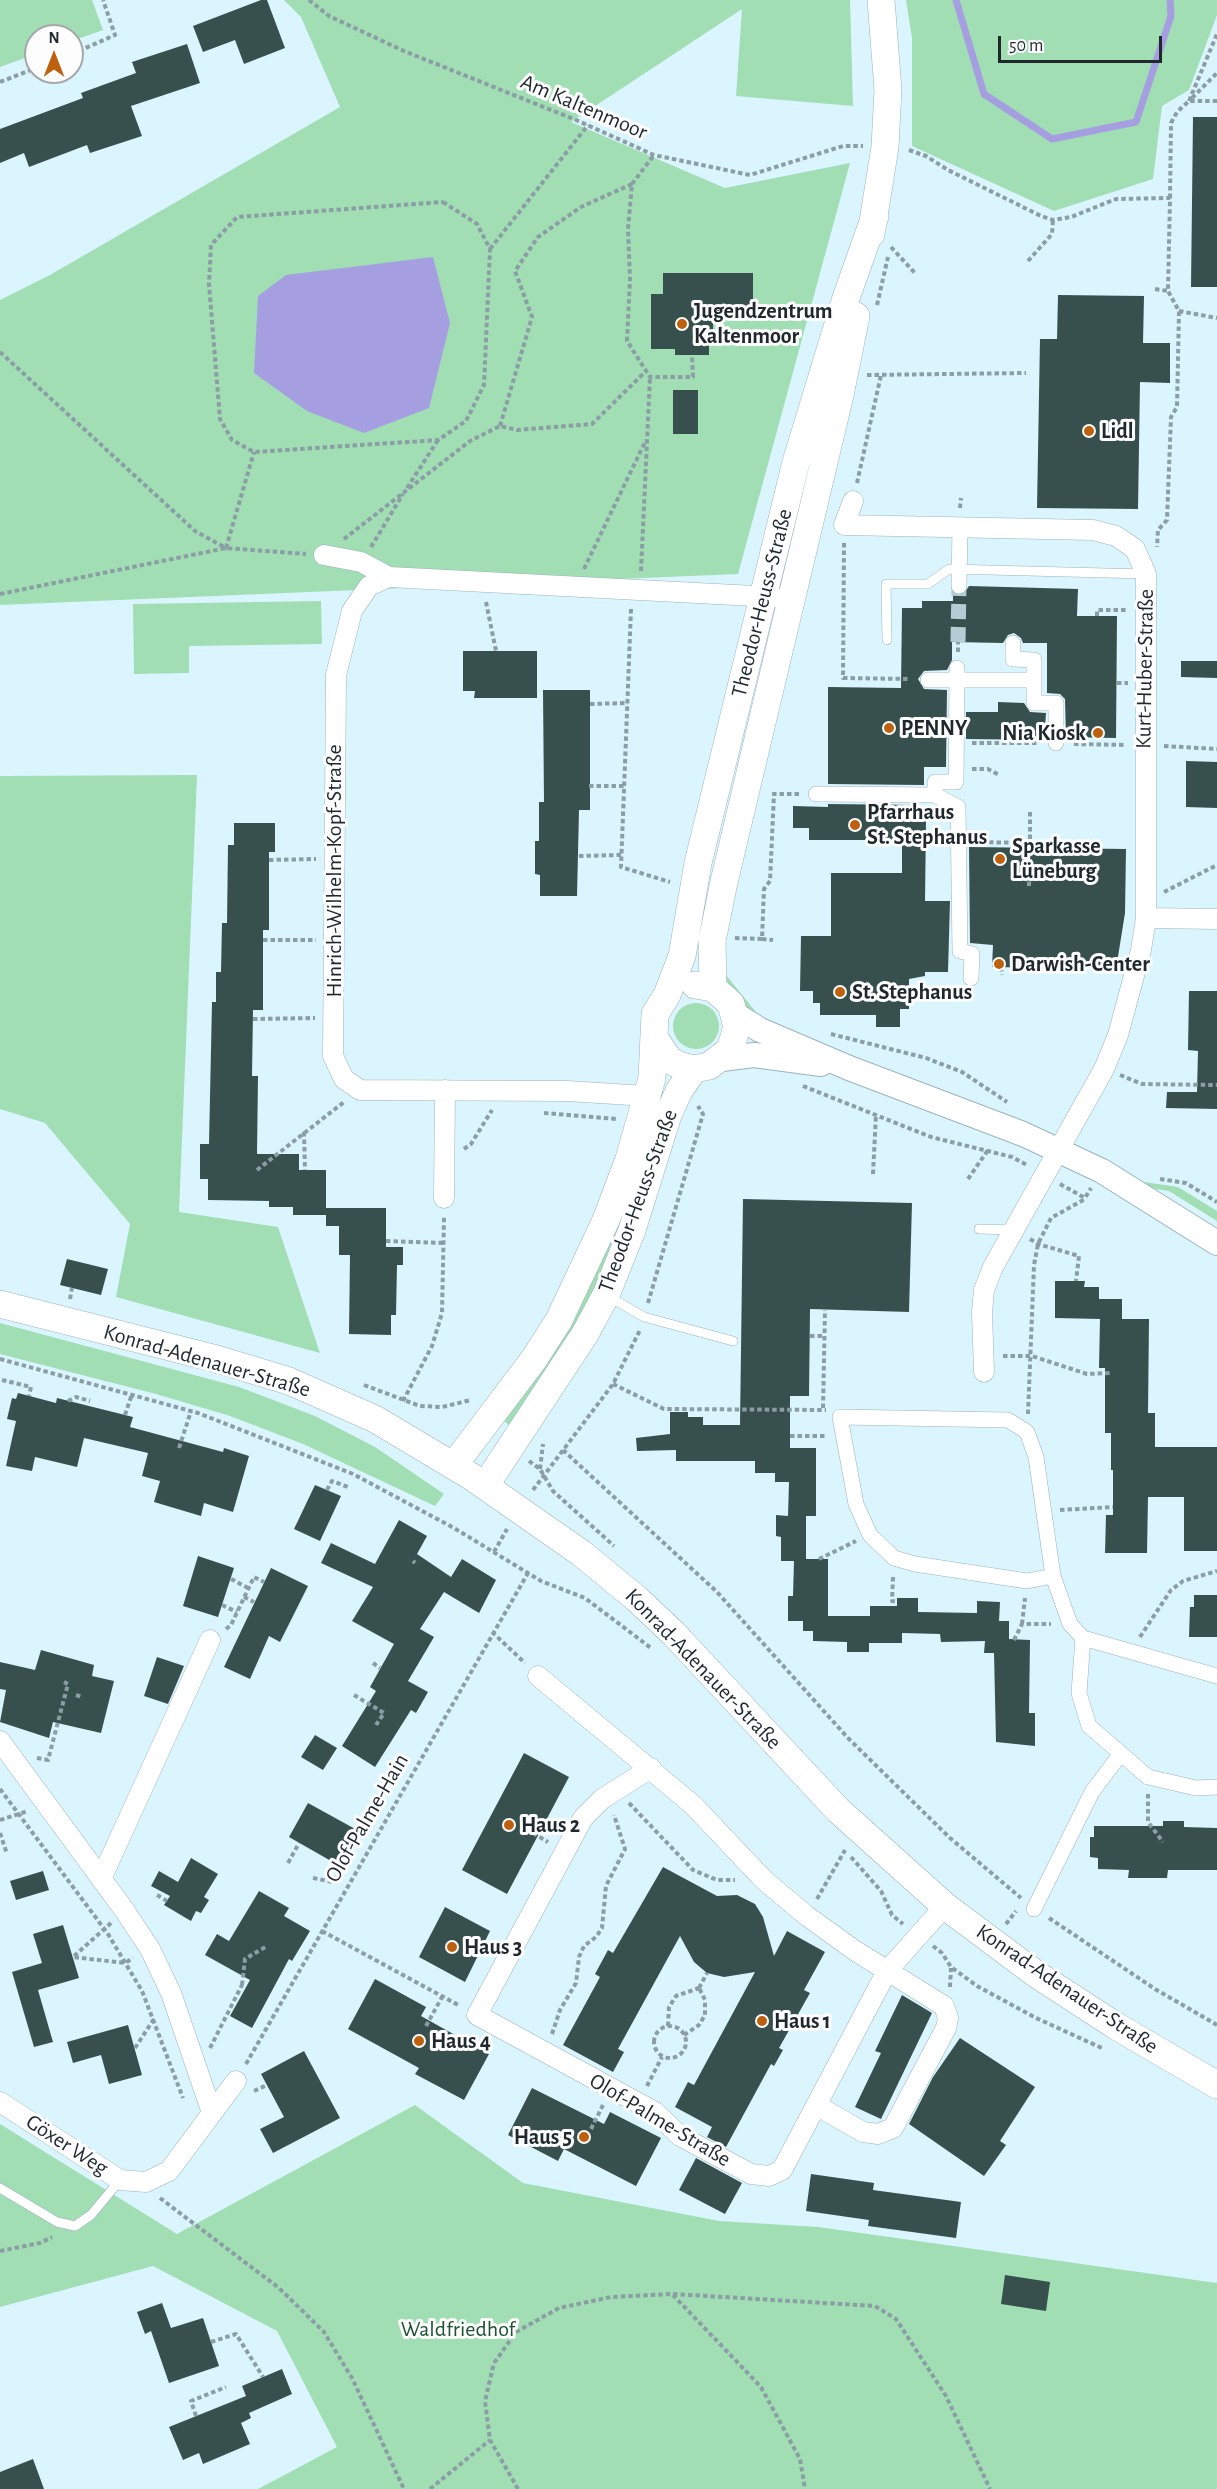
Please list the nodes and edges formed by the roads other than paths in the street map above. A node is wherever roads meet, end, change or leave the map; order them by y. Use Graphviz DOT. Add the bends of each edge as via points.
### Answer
graph roads {
  1 [pos="881,0"];
  2 [pos="874,216"];
  3 [pos="853,501"];
  4 [pos="960,527"];
  5 [pos="324,555"];
  6 [pos="959,570"];
  7 [pos="1146,574"];
  8 [pos="390,577"];
  9 [pos="959,586"];
  10 [pos="764,596"];
  11 [pos="792,598"];
  12 [pos="886,640"];
  13 [pos="1013,643"];
  14 [pos="957,674"];
  15 [pos="928,680"];
  16 [pos="1034,680"];
  17 [pos="1056,744"];
  18 [pos="816,794"];
  19 [pos="935,795"];
  20 [pos="1146,918"];
  21 [pos="1217,919"];
  22 [pos="971,978"];
  23 [pos="713,988"];
  24 [pos="667,995"];
  25 [pos="736,1015"];
  26 [pos="654,1037"];
  27 [pos="722,1059"];
  28 [pos="849,1068"];
  29 [pos="694,1069"];
  30 [pos="445,1090"];
  31 [pos="648,1096"];
  32 [pos="1057,1156"];
  33 [pos="444,1198"];
  34 [pos="979,1229"];
  35 [pos="1015,1230"];
  36 [pos="1217,1243"];
  37 [pos="1217,1261"];
  38 [pos="606,1295"];
  39 [pos="0,1304"];
  40 [pos="733,1341"];
  41 [pos="985,1364"];
  42 [pos="454,1466"];
  43 [pos="485,1486"];
  44 [pos="1053,1576"];
  45 [pos="1083,1638"];
  46 [pos="210,1640"];
  47 [pos="538,1676"];
  48 [pos="1217,1676"];
  49 [pos="0,1741"];
  50 [pos="1119,1755"];
  51 [pos="651,1768"];
  52 [pos="1217,1787"];
  53 [pos="100,1879"];
  54 [pos="945,1906"];
  55 [pos="1034,1909"];
  56 [pos="887,1971"];
  57 [pos="236,2081"];
  58 [pos="1217,2085"];
  59 [pos="0,2102"];
  60 [pos="816,2104"];
  61 [pos="212,2113"];
  62 [pos="120,2180"];
  63 [pos="0,2188"];
  1 -- 2 [label="main road, Theodor-Heuss-Straße" via="888,90 885,147"];
  2 -- 10 [label="main road, Theodor-Heuss-Straße" via="818,387"];
  2 -- 11 [label="main road, Theodor-Heuss-Straße" via="840,395"];
  3 -- 4 [label="street, Kurt-Huber-Straße" via="844,525"];
  4 -- 6 [label="street"];
  4 -- 7 [label="street, Kurt-Huber-Straße" via="1094,530 1116,536 1135,549"];
  5 -- 8 [label="street" via="361,562"];
  6 -- 7 [label="lane"];
  6 -- 9 [label="street"];
  6 -- 12 [label="lane" via="949,569 928,584 886,584"];
  7 -- 20 [label="street, Kurt-Huber-Straße"];
  8 -- 10 [label="street"];
  8 -- 30 [label="street, Hinrich-Wilhelm-Kopf-Straße" via="369,586 352,611 336,675 333,1056 344,1079 360,1090"];
  10 -- 11 [label="street"];
  10 -- 24 [label="main road, Theodor-Heuss-Straße" via="698,863 682,956"];
  11 -- 23 [label="main road, Theodor-Heuss-Straße" via="712,941"];
  13 -- 16 [label="street" via="1013,659 1034,660"];
  14 -- 15 [label="street"];
  14 -- 16 [label="street"];
  14 -- 19 [label="street" via="956,782 935,782"];
  16 -- 17 [label="street" via="1034,704 1056,704"];
  18 -- 19 [label="street"];
  19 -- 22 [label="street" via="958,807 960,951 972,954"];
  20 -- 21 [label="street"];
  20 -- 32 [label="street, Kurt-Huber-Straße" via="1133,988 1104,1069"];
  23 -- 24 [label="main road" via="697,984"];
  23 -- 25 [label="main road" via="731,1004"];
  24 -- 26 [label="main road, Theodor-Heuss-Straße" via="655,1014"];
  25 -- 27 [label="main road" via="735,1039"];
  25 -- 28 [label="street" via="760,1030"];
  26 -- 29 [label="main road" via="669,1060"];
  26 -- 31 [label="main road, Theodor-Heuss-Straße"];
  27 -- 28 [label="street" via="754,1055"];
  27 -- 29 [label="main road"];
  28 -- 32 [label="street" via="949,1105"];
  29 -- 38 [label="main road, Theodor-Heuss-Straße" via="668,1115 632,1230"];
  30 -- 31 [label="street"];
  30 -- 33 [label="street"];
  31 -- 42 [label="main road, Theodor-Heuss-Straße" via="606,1220 559,1320"];
  32 -- 35 [label="street, Kurt-Huber-Straße"];
  32 -- 36 [label="street" via="1102,1171"];
  32 -- 37 [label="street"];
  34 -- 35 [label="lane"];
  35 -- 41 [label="street, Kurt-Huber-Straße" via="984,1290"];
  38 -- 40 [label="lane" via="644,1317"];
  38 -- 43 [label="main road, Theodor-Heuss-Straße" via="566,1364"];
  39 -- 42 [label="main road, Konrad-Adenauer-Straße" via="289,1381 375,1419"];
  42 -- 43 [label="main road, Konrad-Adenauer-Straße"];
  43 -- 54 [label="main road, Konrad-Adenauer-Straße" via="581,1553 637,1599 838,1810"];
  44 -- 44 [label="street" via="1036,1457 1027,1432 1008,1420 840,1417 856,1504 870,1535 894,1558 1027,1581"];
  44 -- 45 [label="street" via="1070,1624"];
  45 -- 48 [label="street"];
  45 -- 50 [label="street" via="1079,1693 1089,1726"];
  46 -- 53 [label="street"];
  47 -- 51 [label="street"];
  49 -- 53 [label="street"];
  50 -- 52 [label="street" via="1148,1777 1196,1788"];
  50 -- 55 [label="street" via="1092,1791"];
  51 -- 56 [label="street" via="693,1805 765,1881 807,1916"];
  51 -- 60 [label="street, Olof-Palme-Straße" via="620,1793 592,1807 583,1818 477,2015 655,2112 680,2136 751,2174 769,2176 782,2170"];
  53 -- 61 [label="street" via="150,1948 171,1993"];
  54 -- 56 [label="street, Olof-Palme-Straße"];
  54 -- 58 [label="main road, Konrad-Adenauer-Straße" via="1036,1974"];
  56 -- 60 [label="street, Olof-Palme-Straße"];
  56 -- 60 [label="street" via="944,2006 948,2018 893,2128 878,2134 863,2132"];
  57 -- 61 [label="street"];
  59 -- 62 [label="street, Göxer Weg"];
  61 -- 62 [label="street, Göxer Weg" via="169,2171 146,2182"];
  62 -- 63 [label="lane" via="91,2215 75,2226 57,2222"];
}
